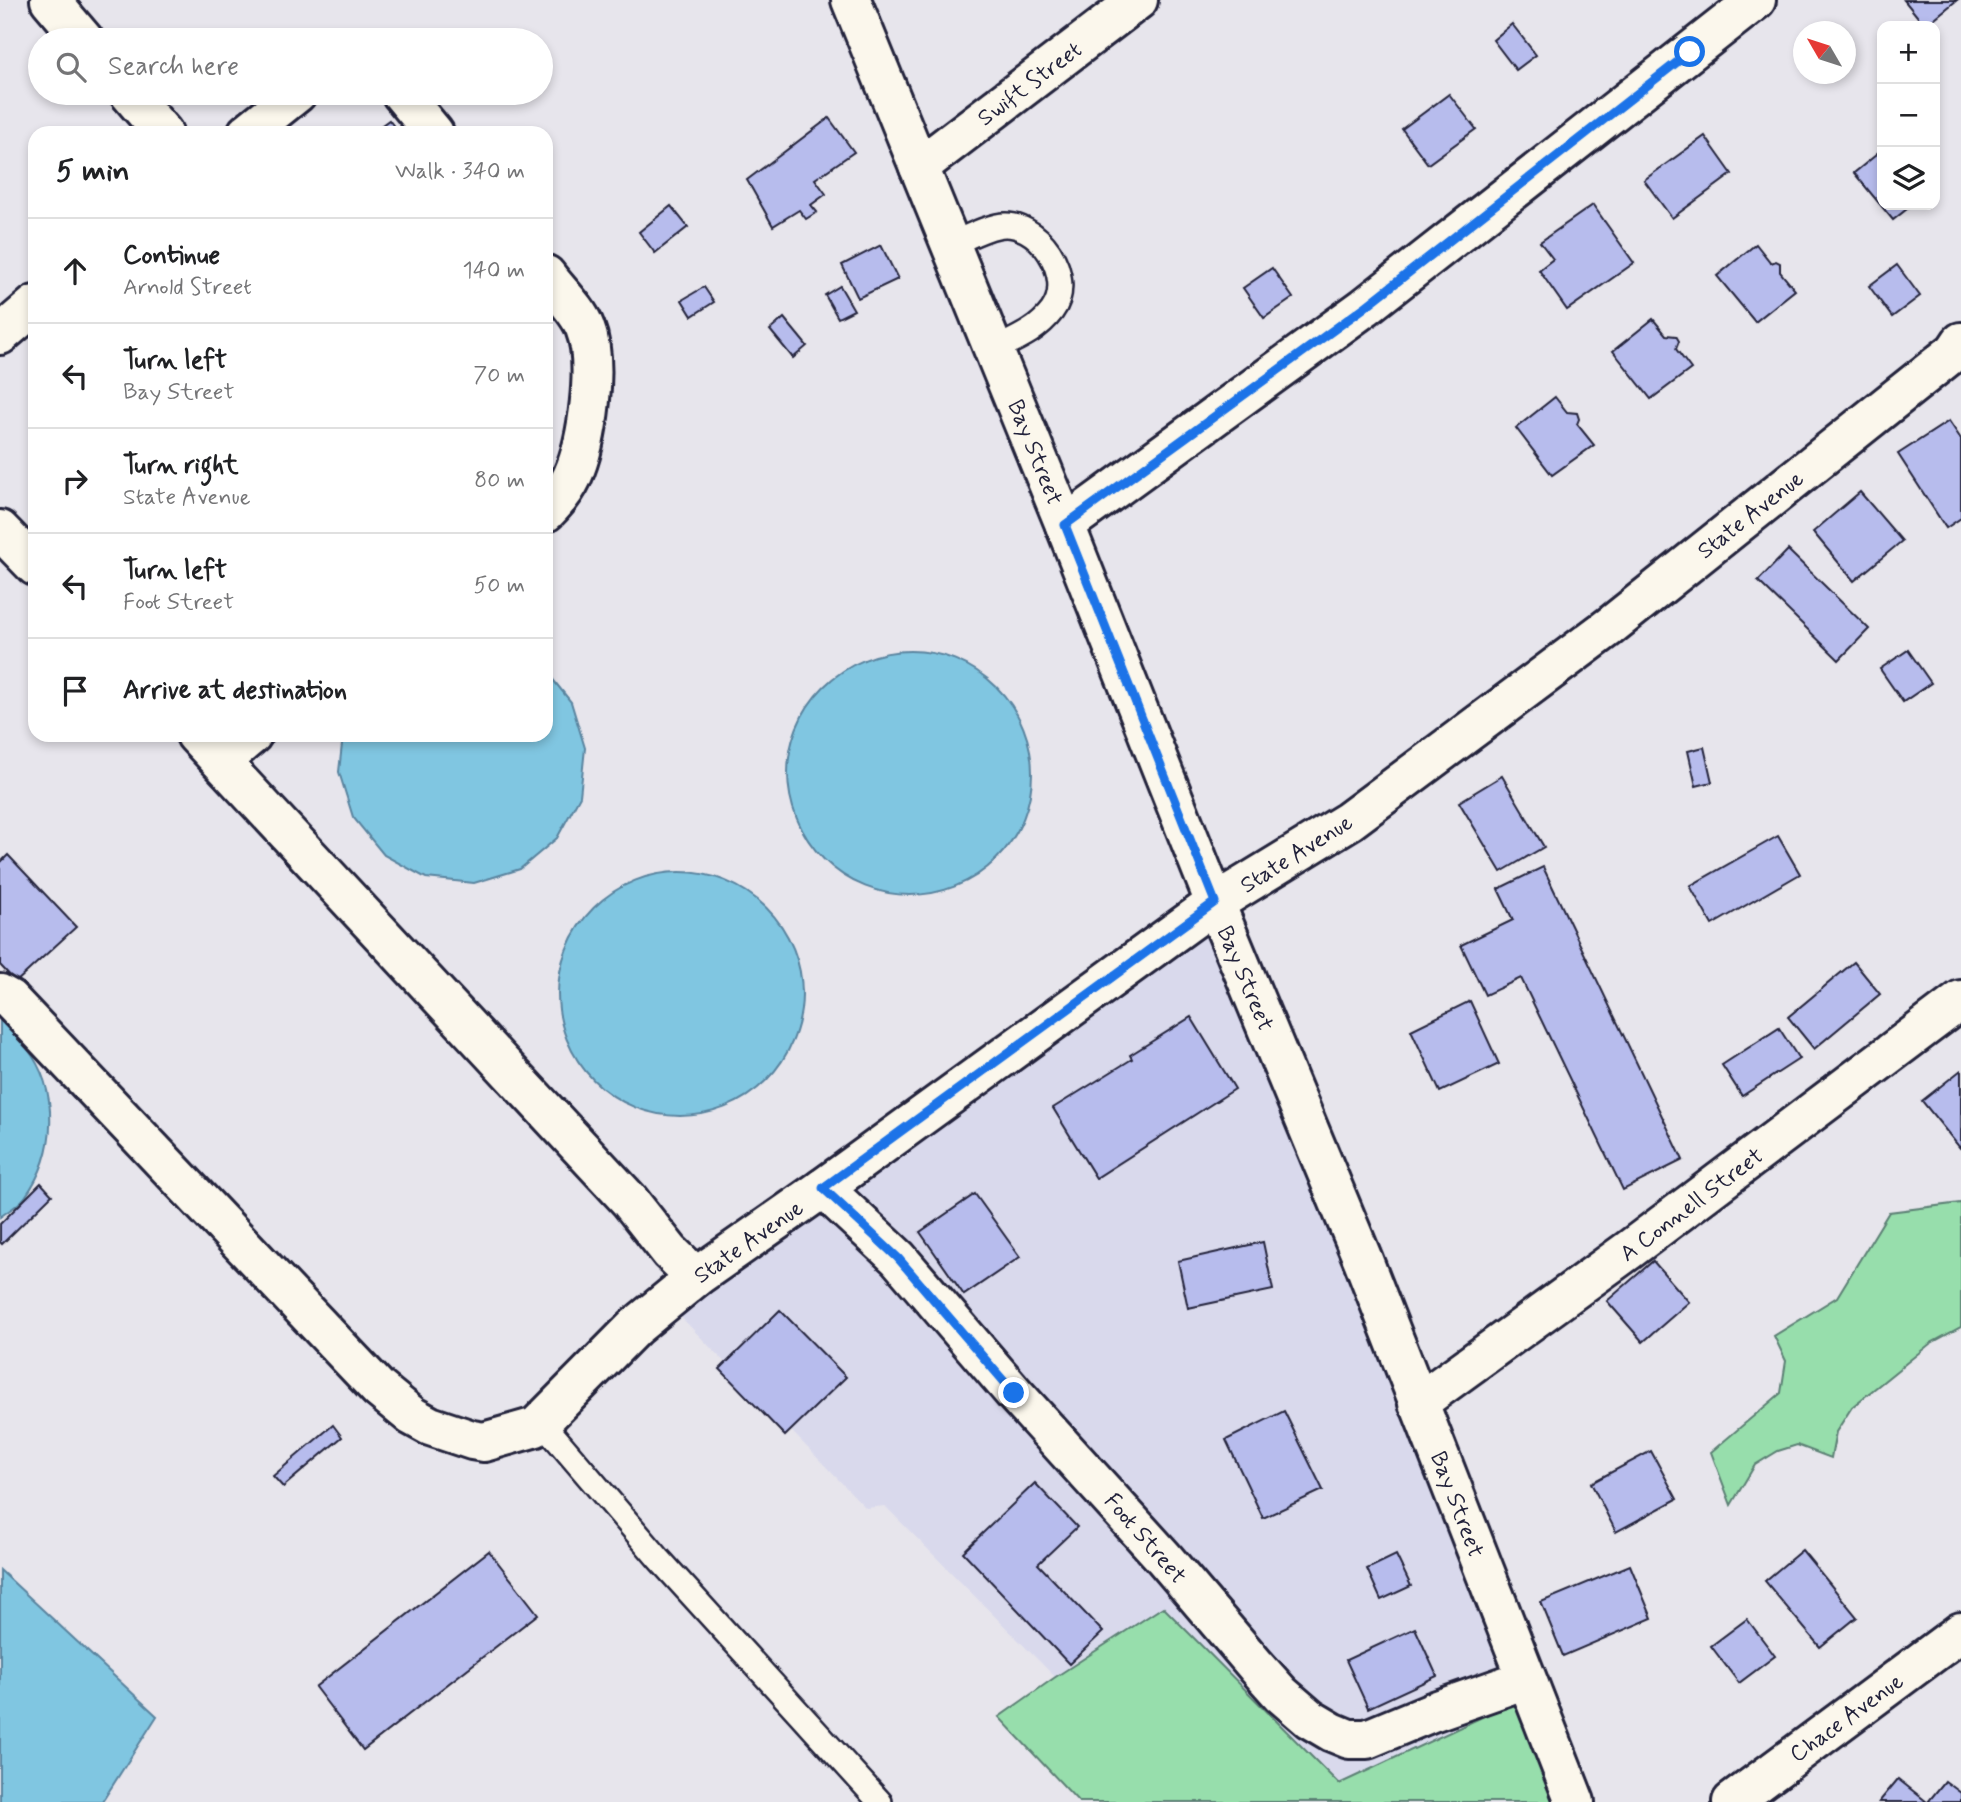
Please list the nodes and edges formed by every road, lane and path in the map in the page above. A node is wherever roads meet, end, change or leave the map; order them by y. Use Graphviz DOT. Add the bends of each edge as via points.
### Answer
graph roads {
  1 [pos="50,0"];
  2 [pos="851,0"];
  3 [pos="1139,0"];
  4 [pos="1756,0"];
  5 [pos="74,28"];
  6 [pos="139,105"];
  7 [pos="282,105"];
  8 [pos="411,105"];
  9 [pos="157,126"];
  10 [pos="256,126"];
  11 [pos="428,126"];
  12 [pos="919,167"];
  13 [pos="951,244"];
  14 [pos="553,284"];
  15 [pos="28,311"];
  16 [pos="0,335"];
  17 [pos="994,350"];
  18 [pos="1959,351"];
  19 [pos="553,504"];
  20 [pos="1065,525"];
  21 [pos="0,530"];
  22 [pos="28,559"];
  23 [pos="229,742"];
  24 [pos="209,748"];
  25 [pos="1215,902"];
  26 [pos="0,994"];
  27 [pos="1961,1000"];
  28 [pos="823,1188"];
  29 [pos="696,1277"];
  30 [pos="1418,1403"];
  31 [pos="542,1422"];
  32 [pos="1961,1632"];
  33 [pos="1526,1679"];
  34 [pos="880,1802"];
  35 [pos="1575,1802"];
  36 [pos="1732,1802"];
  1 -- 5 [label="street"];
  2 -- 12 [label="street, Bay Street"];
  3 -- 12 [label="street, Swift Street"];
  4 -- 20 [label="street" via="1365,307"];
  6 -- 9 [label="street"];
  7 -- 10 [label="street"];
  8 -- 11 [label="street"];
  12 -- 13 [label="street, Bay Street"];
  13 -- 17 [label="street, Bay Street"];
  13 -- 17 [label="lane" via="999,225 1022,228 1043,244 1056,264 1062,286 1054,310 1034,330"];
  14 -- 19 [label="street" via="584,324 593,372 572,476"];
  15 -- 16 [label="street"];
  17 -- 20 [label="street, Bay Street"];
  18 -- 25 [label="street, State Avenue" via="1588,643 1349,821"];
  20 -- 25 [label="street, Bay Street"];
  21 -- 22 [label="street"];
  23 -- 24 [label="street"];
  24 -- 29 [label="street"];
  25 -- 28 [label="street, State Avenue"];
  25 -- 30 [label="street, Bay Street"];
  26 -- 31 [label="street" via="379,1389 412,1416 484,1442"];
  27 -- 30 [label="street, A Connell Street"];
  28 -- 29 [label="street, State Avenue"];
  28 -- 33 [label="street, Foot Street" via="898,1258 1255,1666 1310,1719 1349,1739 1367,1739"];
  29 -- 31 [label="street, State Avenue" via="617,1344"];
  30 -- 33 [label="street, Bay Street"];
  31 -- 34 [label="lane" via="668,1569"];
  32 -- 36 [label="street, Chace Avenue"];
  33 -- 35 [label="street, Bay Street"];
}
